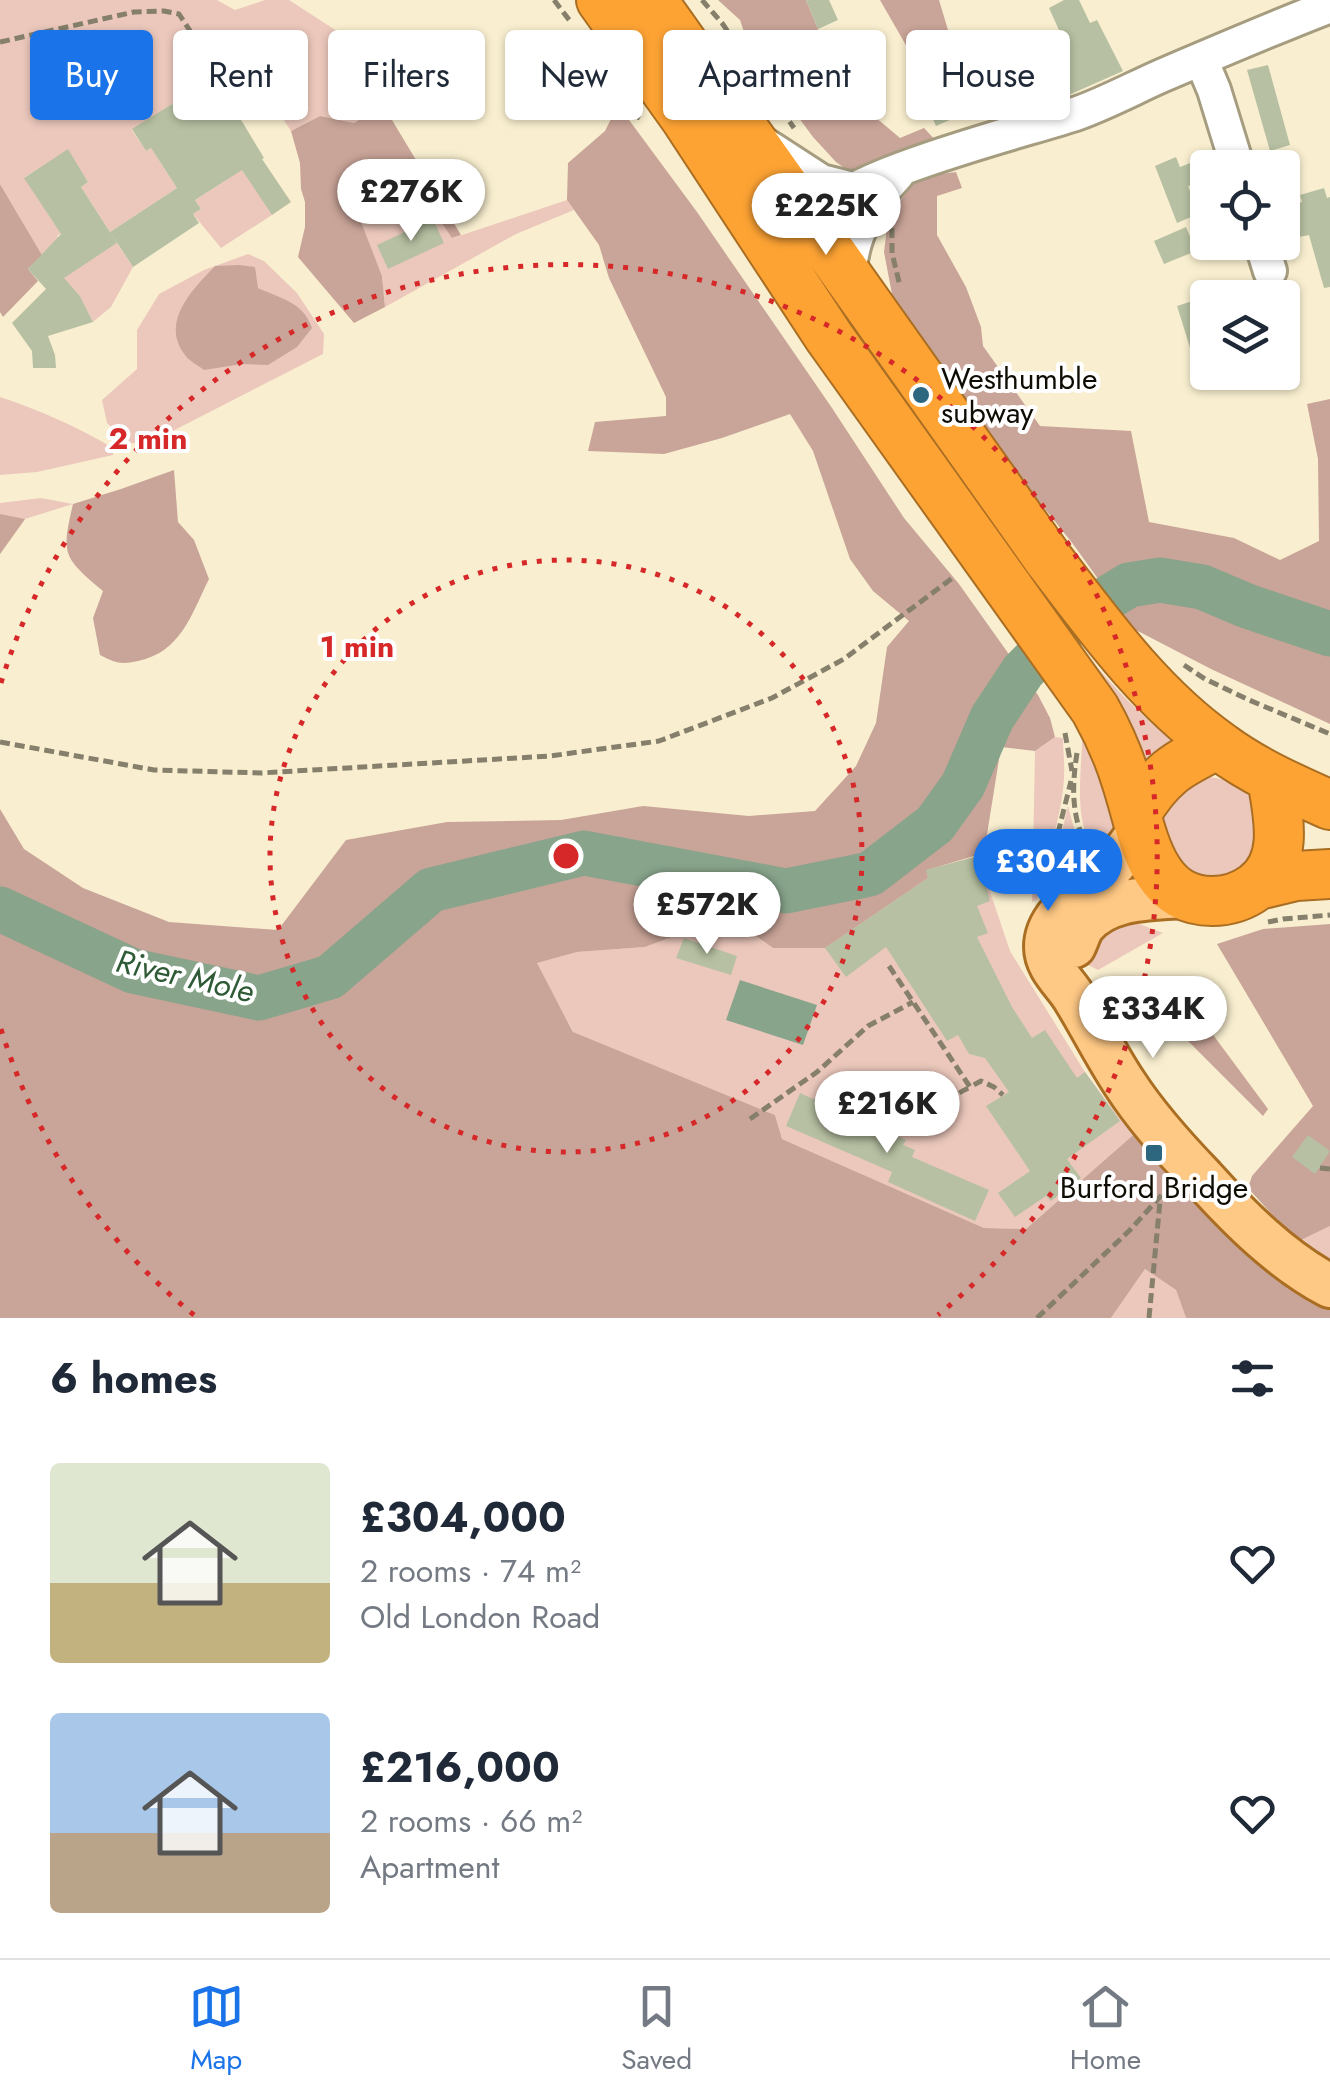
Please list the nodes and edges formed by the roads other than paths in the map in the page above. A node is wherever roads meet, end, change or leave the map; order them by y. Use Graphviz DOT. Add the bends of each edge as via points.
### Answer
graph roads {
  1 [pos="601,0"];
  2 [pos="652,0"];
  3 [pos="1330,6"];
  4 [pos="1201,59"];
  5 [pos="749,134"];
  6 [pos="1232,150"];
  7 [pos="901,170"];
  8 [pos="853,190"];
  9 [pos="807,218"];
  10 [pos="849,277"];
  11 [pos="794,283"];
  12 [pos="1217,745"];
  13 [pos="1272,779"];
  14 [pos="1330,805"];
  15 [pos="1138,822"];
  16 [pos="1330,874"];
  17 [pos="1258,885"];
  18 [pos="1182,896"];
  19 [pos="1072,994"];
  20 [pos="1330,1286"];
  1 -- 11 [label="highway"];
  2 -- 5 [label="highway"];
  3 -- 4 [label="street"];
  4 -- 6 [label="street"];
  4 -- 7 [label="street" via="1079,112"];
  5 -- 8 [label="street" via="822,181"];
  5 -- 9 [label="highway"];
  7 -- 8 [label="street"];
  7 -- 10 [label="street" via="858,230"];
  8 -- 9 [label="street"];
  9 -- 10 [label="highway"];
  9 -- 11 [label="street" via="796,246"];
  10 -- 12 [label="highway" via="1112,644"];
  11 -- 15 [label="highway" via="1095,709 1114,742"];
  12 -- 13 [label="highway"];
  12 -- 15 [label="highway" via="1160,779"];
  13 -- 14 [label="highway"];
  13 -- 17 [label="highway" via="1280,843"];
  15 -- 18 [label="highway" via="1164,881"];
  15 -- 19 [label="main road" via="1106,873 1067,904 1050,931 1046,947 1054,974"];
  16 -- 17 [label="highway"];
  17 -- 18 [label="highway" via="1220,901"];
  18 -- 19 [label="main road" via="1126,901 1083,926 1072,950"];
  19 -- 20 [label="main road" via="1126,1086 1187,1162 1245,1224"];
}
